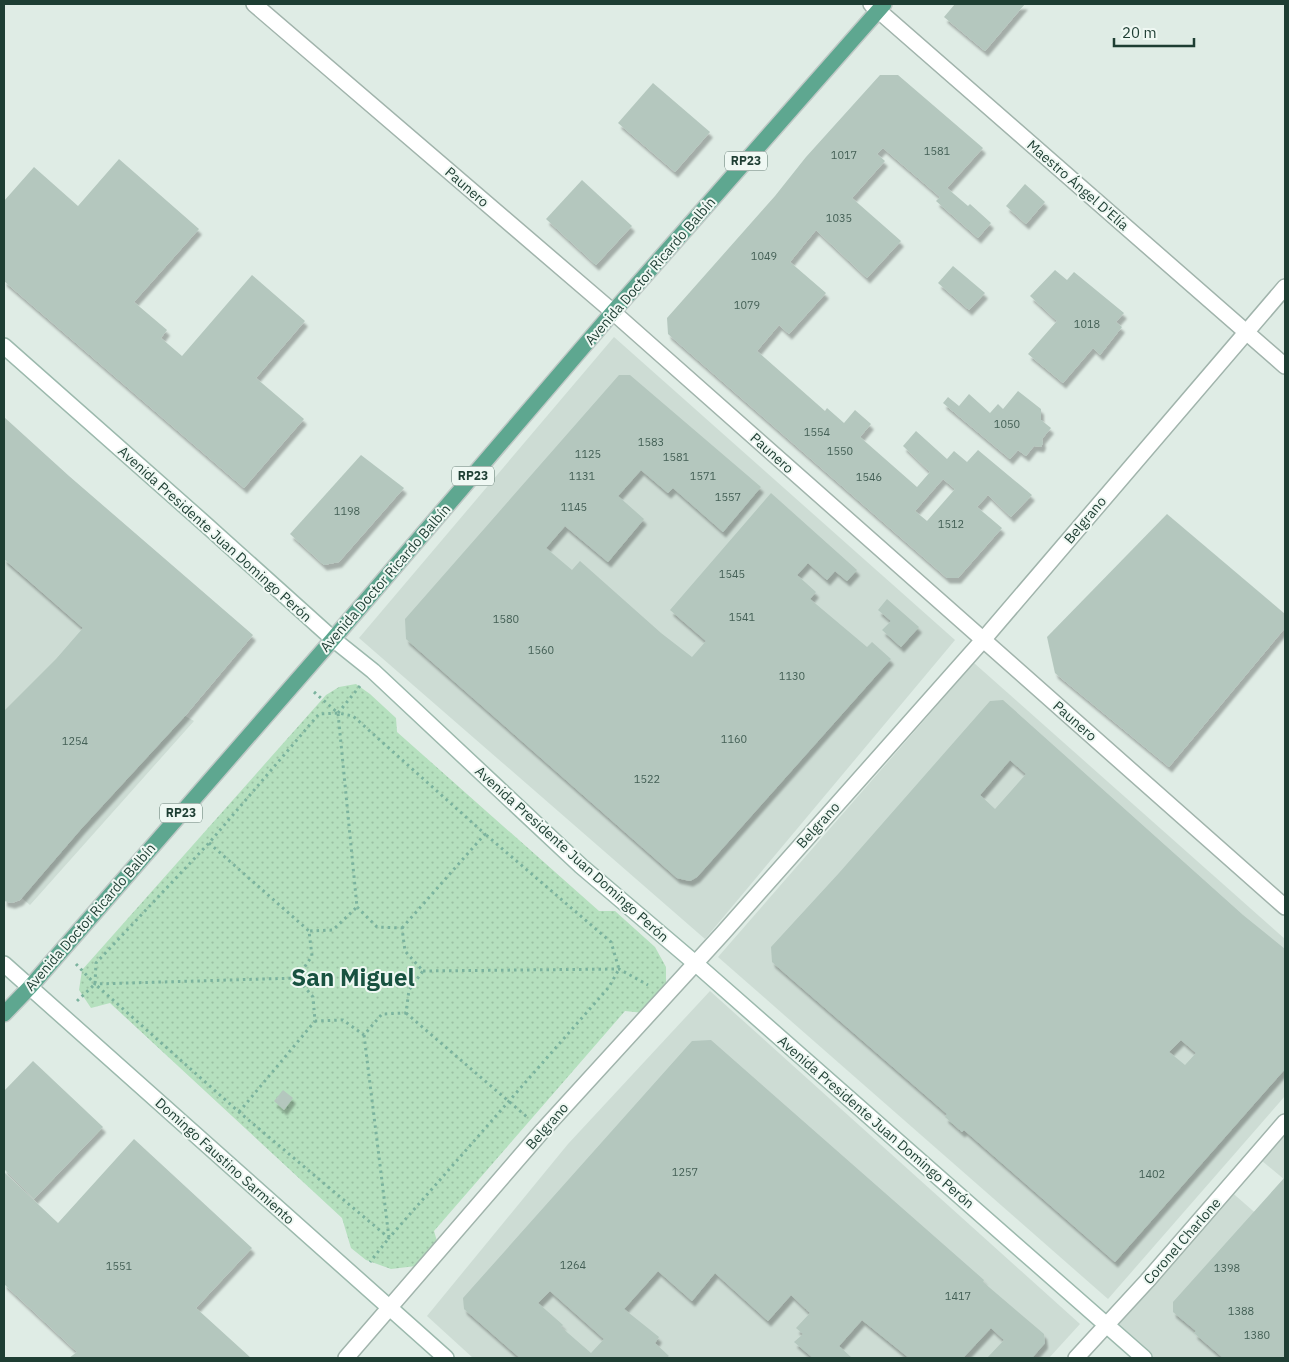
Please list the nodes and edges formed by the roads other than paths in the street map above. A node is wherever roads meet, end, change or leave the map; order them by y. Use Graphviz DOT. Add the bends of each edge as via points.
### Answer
graph roads {
  1 [pos="254,4"];
  2 [pos="878,6"];
  3 [pos="1285,287"];
  4 [pos="613,312"];
  5 [pos="1246,332"];
  6 [pos="4,346"];
  7 [pos="1285,366"];
  8 [pos="332,639"];
  9 [pos="983,640"];
  10 [pos="1285,907"];
  11 [pos="695,963"];
  12 [pos="4,964"];
  13 [pos="30,987"];
  14 [pos="4,1014"];
  15 [pos="1285,1122"];
  16 [pos="390,1308"];
  17 [pos="1107,1326"];
  18 [pos="346,1358"];
  19 [pos="446,1358"];
  20 [pos="1076,1358"];
  21 [pos="1144,1358"];
  1 -- 4 [label="street, Paunero"];
  2 -- 4 [label="main road, Avenida Doctor Ricardo Balbín / RP23"];
  2 -- 5 [label="street, Maestro Ángel D'Elía"];
  3 -- 5 [label="street, Belgrano"];
  4 -- 8 [label="main road, Avenida Doctor Ricardo Balbín / RP23"];
  4 -- 9 [label="street, Paunero"];
  5 -- 7 [label="street, Maestro Ángel D'Elía"];
  5 -- 9 [label="street, Belgrano"];
  6 -- 8 [label="street, Avenida Presidente Juan Domingo Perón"];
  8 -- 11 [label="street, Avenida Presidente Juan Domingo Perón" via="372,672 581,866"];
  8 -- 13 [label="main road, Avenida Doctor Ricardo Balbín / RP23"];
  9 -- 10 [label="street, Paunero"];
  9 -- 11 [label="street, Belgrano"];
  11 -- 16 [label="street, Belgrano" via="543,1130"];
  11 -- 17 [label="street, Avenida Presidente Juan Domingo Perón"];
  12 -- 13 [label="street, Domingo Faustino Sarmiento"];
  13 -- 14 [label="main road, Avenida Doctor Ricardo Balbín / RP23"];
  13 -- 16 [label="street, Domingo Faustino Sarmiento"];
  15 -- 17 [label="street, Coronel Charlone"];
  16 -- 18 [label="street, Belgrano"];
  16 -- 19 [label="street, Domingo Faustino Sarmiento"];
  17 -- 20 [label="street, Coronel Charlone"];
  17 -- 21 [label="street, Avenida Presidente Juan Domingo Perón"];
}
